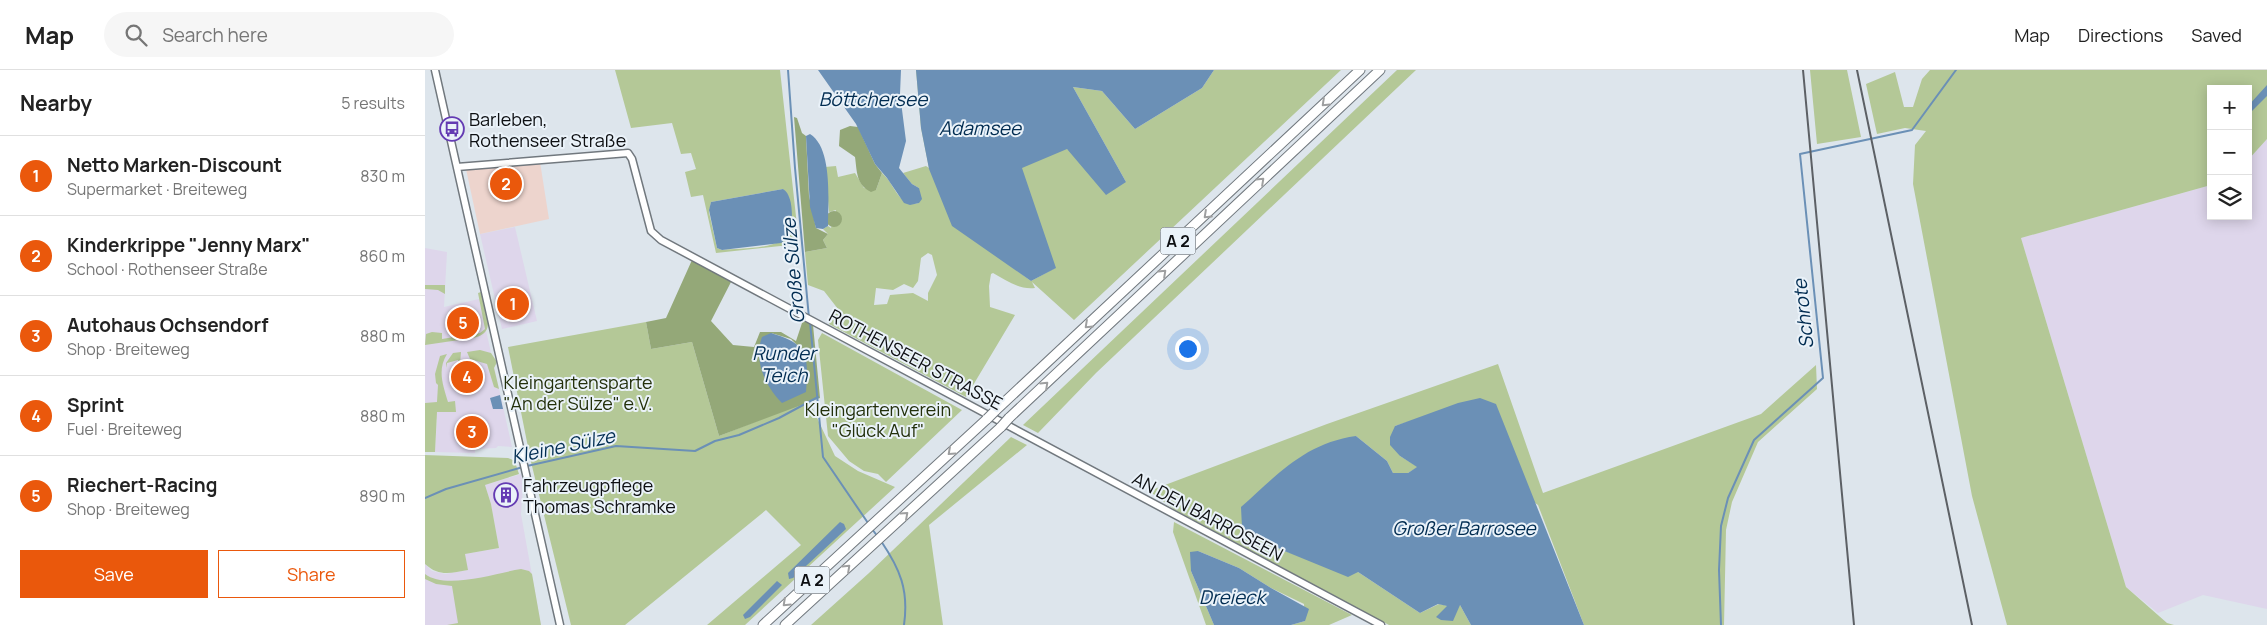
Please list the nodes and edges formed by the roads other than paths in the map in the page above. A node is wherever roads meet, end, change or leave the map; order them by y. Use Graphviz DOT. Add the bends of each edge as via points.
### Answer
graph roads {
  1 [pos="435,70"];
  2 [pos="1361,70"];
  3 [pos="1379,70"];
  4 [pos="457,167"];
  5 [pos="1021,433"];
  6 [pos="560,625"];
  7 [pos="763,625"];
  8 [pos="785,625"];
  9 [pos="1381,625"];
  1 -- 4 [label="street"];
  2 -- 7 [label="highway, A 2, one-way, bridge"];
  8 -- 3 [label="highway, A 2, one-way, bridge" via="1001,427"];
  4 -- 5 [label="street, ROTHENSEER STRASSE" via="628,153 654,235"];
  4 -- 6 [label="street"];
  5 -- 9 [label="street, AN DEN BARROSEEN"];
}
